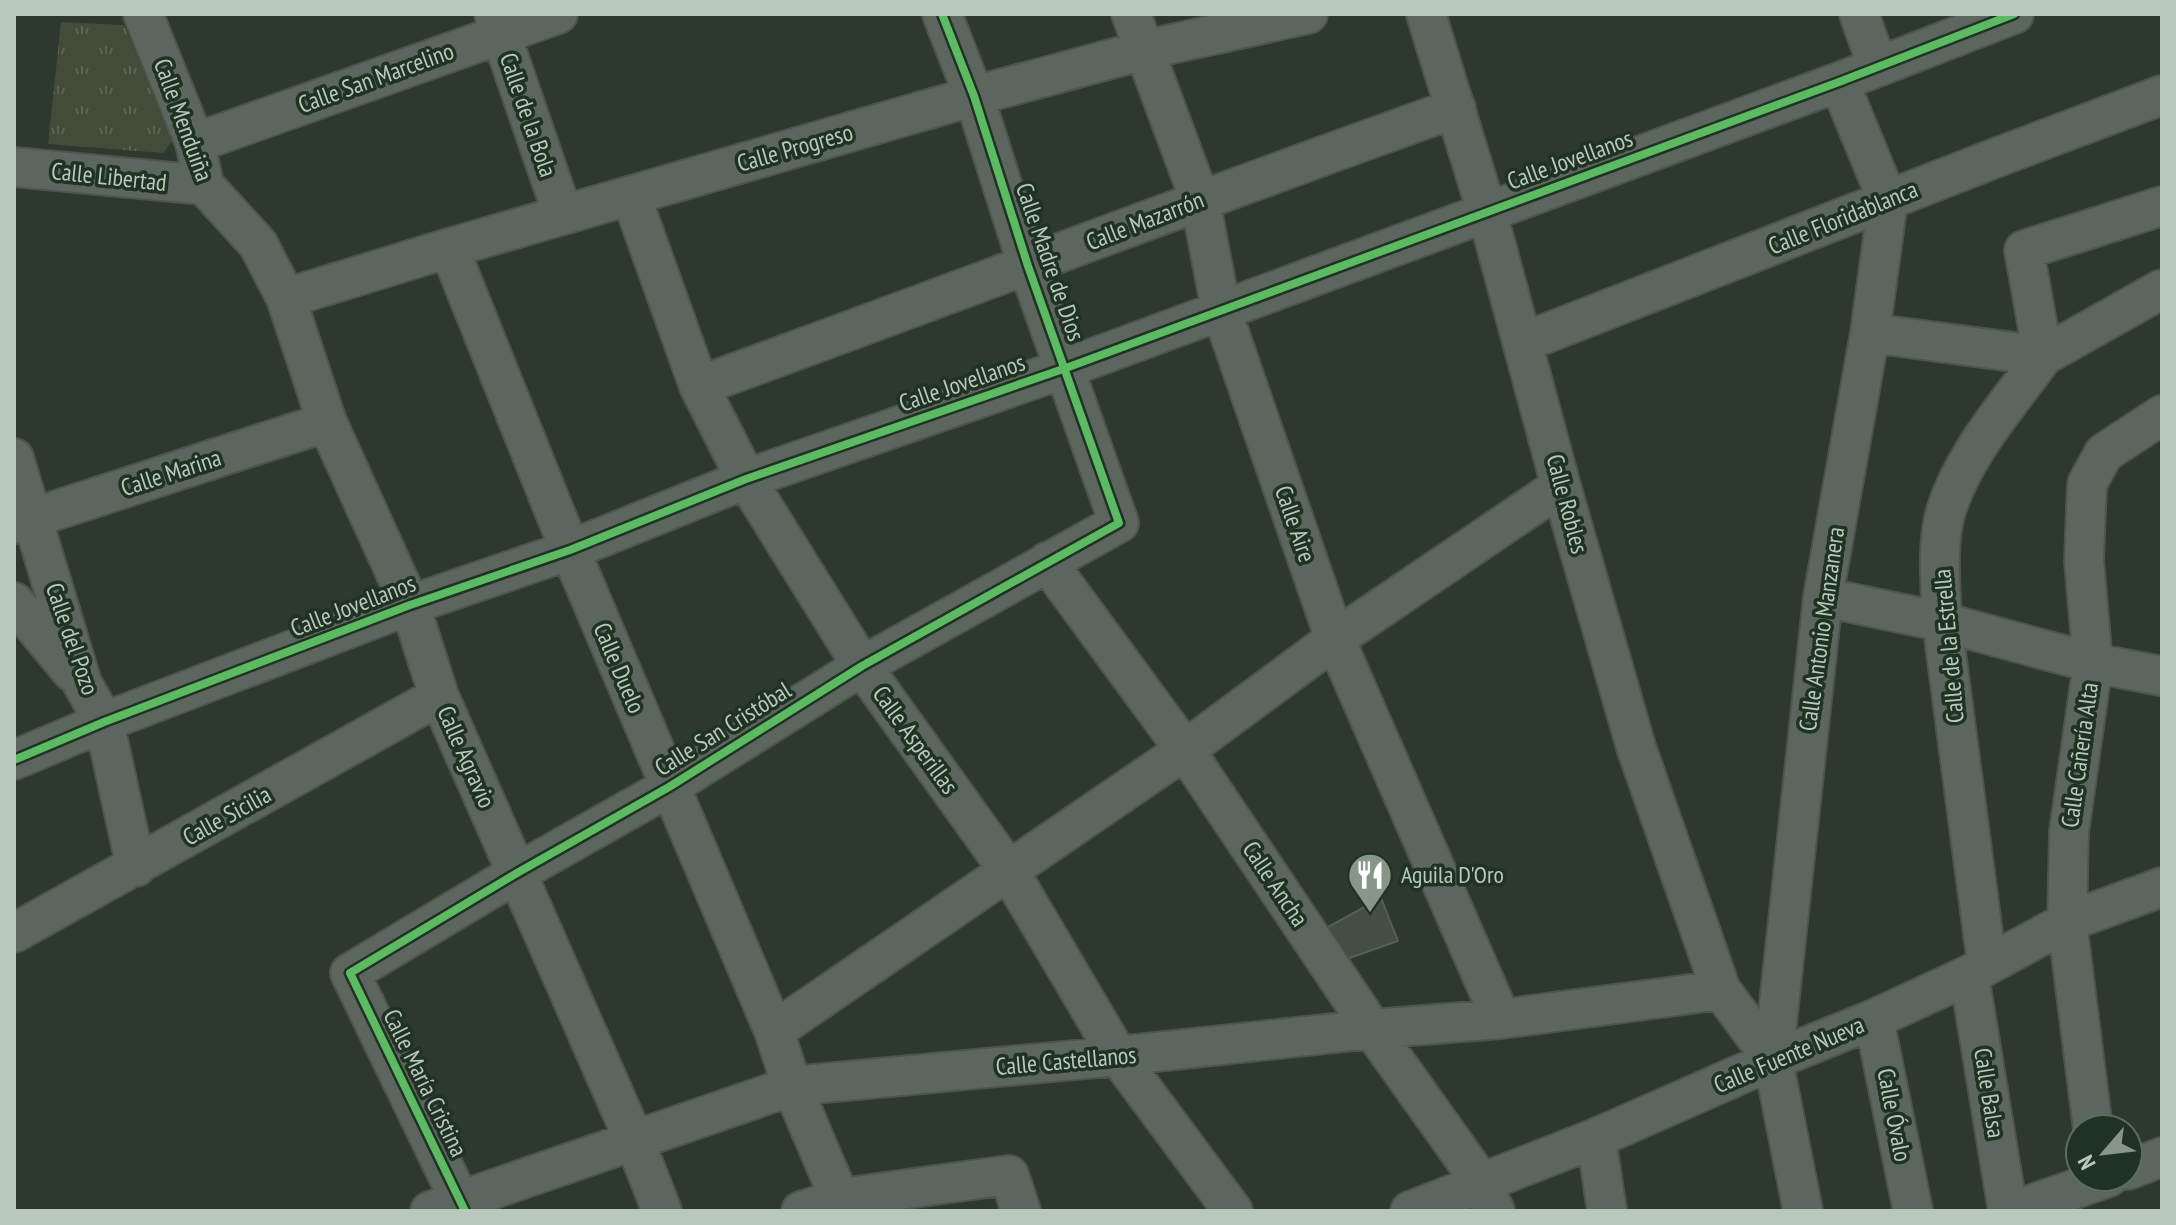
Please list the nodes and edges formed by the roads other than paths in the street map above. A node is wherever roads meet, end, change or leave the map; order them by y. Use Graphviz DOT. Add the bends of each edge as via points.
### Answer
graph roads {
  1 [pos="143,14"];
  2 [pos="558,14"];
  3 [pos="942,14"];
  4 [pos="1131,14"];
  5 [pos="1308,14"];
  6 [pos="1426,14"];
  7 [pos="1859,14"];
  8 [pos="2014,14"];
  9 [pos="496,24"];
  10 [pos="1144,50"];
  11 [pos="1878,67"];
  12 [pos="1839,82"];
  13 [pos="2162,95"];
  14 [pos="974,96"];
  15 [pos="1456,108"];
  16 [pos="195,143"];
  17 [pos="14,167"];
  18 [pos="204,185"];
  19 [pos="631,196"];
  20 [pos="1200,200"];
  21 [pos="1888,201"];
  22 [pos="2162,206"];
  23 [pos="1487,212"];
  24 [pos="563,215"];
  25 [pos="449,248"];
  26 [pos="1028,266"];
  27 [pos="2162,289"];
  28 [pos="286,298"];
  29 [pos="1221,309"];
  30 [pos="1870,333"];
  31 [pos="1524,342"];
  32 [pos="2043,356"];
  33 [pos="1066,368"];
  34 [pos="699,386"];
  35 [pos="2162,415"];
  36 [pos="327,422"];
  37 [pos="14,458"];
  38 [pos="746,479"];
  39 [pos="1561,486"];
  40 [pos="24,521"];
  41 [pos="1119,523"];
  42 [pos="570,550"];
  43 [pos="1047,562"];
  44 [pos="1823,597"];
  45 [pos="14,602"];
  46 [pos="410,605"];
  47 [pos="1942,622"];
  48 [pos="1335,639"];
  49 [pos="2093,663"];
  50 [pos="862,666"];
  51 [pos="2162,676"];
  52 [pos="82,683"];
  53 [pos="439,696"];
  54 [pos="104,722"];
  55 [pos="1185,750"];
  56 [pos="14,760"];
  57 [pos="669,787"];
  58 [pos="136,867"];
  59 [pos="1009,871"];
  60 [pos="517,873"];
  61 [pos="2162,887"];
  62 [pos="2067,922"];
  63 [pos="14,933"];
  64 [pos="1978,969"];
  65 [pos="350,973"];
  66 [pos="1721,990"];
  67 [pos="1501,1019"];
  68 [pos="1874,1019"];
  69 [pos="1372,1029"];
  70 [pos="774,1031"];
  71 [pos="1118,1056"];
  72 [pos="1773,1060"];
  73 [pos="792,1086"];
  74 [pos="2091,1113"];
  75 [pos="1596,1138"];
  76 [pos="635,1142"];
  77 [pos="2073,1193"];
  78 [pos="1488,1196"];
  79 [pos="843,1204"];
  80 [pos="451,1208"];
  81 [pos="662,1211"];
  82 [pos="801,1211"];
  83 [pos="1021,1211"];
  84 [pos="1233,1211"];
  85 [pos="1410,1211"];
  86 [pos="1607,1211"];
  87 [pos="1803,1211"];
  88 [pos="1913,1211"];
  89 [pos="2011,1211"];
  1 -- 16 [label="street, Calle Menduiña"];
  2 -- 9 [label="street, Calle San Marcelino"];
  3 -- 14 [label="street, Calle Madre de Dios"];
  4 -- 10 [label="street, Calle Aire"];
  5 -- 10 [label="street, Calle Progreso"];
  6 -- 15 [label="street, Calle Robles"];
  7 -- 11 [label="street"];
  8 -- 11 [label="street, Calle Jovellanos"];
  9 -- 16 [label="street, Calle San Marcelino"];
  9 -- 24 [label="street, Calle de la Bola"];
  10 -- 14 [label="street, Calle Progreso"];
  10 -- 20 [label="street, Calle Aire"];
  11 -- 12 [label="street, Calle Jovellanos"];
  12 -- 21 [label="street"];
  12 -- 23 [label="street, Calle Jovellanos"];
  13 -- 21 [label="street, Calle Floridablanca"];
  14 -- 19 [label="street, Calle Progreso"];
  14 -- 26 [label="street, Calle Madre de Dios"];
  15 -- 20 [label="street, Calle Mazarrón"];
  15 -- 23 [label="street, Calle Robles"];
  16 -- 18 [label="street, Calle Menduiña"];
  17 -- 18 [label="street, Calle Libertad"];
  18 -- 28 [label="street, Calle Menduiña" via="258,244"];
  19 -- 24 [label="street, Calle Progreso"];
  19 -- 34 [label="street, Calle Asperillas"];
  20 -- 26 [label="street, Calle Mazarrón"];
  20 -- 29 [label="street, Calle Aire"];
  21 -- 30 [label="street, Calle Antonio Manzanera"];
  21 -- 31 [label="street, Calle Floridablanca"];
  22 -- 32 [label="street" via="2024,250"];
  23 -- 29 [label="street, Calle Jovellanos"];
  23 -- 31 [label="street, Calle Robles"];
  24 -- 25 [label="street, Calle Progreso"];
  25 -- 28 [label="street, Calle Progreso"];
  25 -- 42 [label="street, Calle Duelo"];
  26 -- 33 [label="street, Calle Madre de Dios"];
  26 -- 34 [label="street, Calle Mazarrón"];
  27 -- 32 [label="street"];
  28 -- 36 [label="street, Calle Agravio"];
  29 -- 33 [label="street, Calle Jovellanos"];
  29 -- 48 [label="street, Calle Aire"];
  30 -- 32 [label="street"];
  30 -- 44 [label="street, Calle Antonio Manzanera"];
  31 -- 39 [label="street, Calle Robles"];
  32 -- 47 [label="street, Calle de la Estrella" via="1966,463 1945,514"];
  33 -- 38 [label="street, Calle Jovellanos"];
  33 -- 41 [label="street, Calle Madre de Dios"];
  34 -- 38 [label="street, Calle Asperillas"];
  35 -- 49 [label="street, Calle Cañería Alta" via="2104,453 2087,484 2084,561"];
  36 -- 40 [label="street, Calle Marina"];
  36 -- 46 [label="street, Calle Agravio"];
  37 -- 40 [label="street, Calle del Pozo"];
  38 -- 42 [label="street, Calle Jovellanos"];
  38 -- 50 [label="street, Calle Asperillas"];
  39 -- 48 [label="street"];
  39 -- 66 [label="street, Calle Robles" via="1636,747"];
  40 -- 52 [label="street, Calle del Pozo"];
  41 -- 43 [label="street, Calle San Cristóbal"];
  42 -- 46 [label="street, Calle Jovellanos"];
  42 -- 57 [label="street, Calle Duelo"];
  43 -- 50 [label="street, Calle San Cristóbal"];
  43 -- 55 [label="street, Calle Ancha"];
  44 -- 47 [label="street"];
  44 -- 72 [label="street, Calle Antonio Manzanera"];
  45 -- 52 [label="street"];
  46 -- 53 [label="street, Calle Agravio"];
  46 -- 54 [label="street, Calle Jovellanos"];
  47 -- 49 [label="street"];
  47 -- 64 [label="street, Calle de la Estrella"];
  48 -- 55 [label="street"];
  48 -- 67 [label="street, Calle Aire"];
  49 -- 51 [label="street"];
  49 -- 62 [label="street, Calle Cañería Alta" via="2069,832"];
  50 -- 57 [label="street, Calle San Cristóbal"];
  50 -- 59 [label="street, Calle Asperillas"];
  52 -- 54 [label="street, Calle del Pozo"];
  53 -- 58 [label="street, Calle Sicilia"];
  53 -- 60 [label="street, Calle Agravio"];
  54 -- 56 [label="street, Calle Jovellanos"];
  54 -- 58 [label="street, Calle del Pozo"];
  55 -- 59 [label="street"];
  55 -- 69 [label="street, Calle Ancha"];
  57 -- 60 [label="street, Calle San Cristóbal"];
  57 -- 70 [label="street, Calle Duelo"];
  58 -- 63 [label="street, Calle Sicilia"];
  59 -- 70 [label="street"];
  59 -- 71 [label="street, Calle Asperillas"];
  60 -- 65 [label="street, Calle San Cristóbal"];
  60 -- 76 [label="street, Calle Agravio"];
  61 -- 62 [label="street, Calle Fuente Nueva"];
  62 -- 64 [label="street, Calle Fuente Nueva"];
  62 -- 74 [label="street, Calle Cañería Alta"];
  64 -- 68 [label="street, Calle Fuente Nueva"];
  64 -- 89 [label="street, Calle Balsa"];
  65 -- 80 [label="street, Calle María Cristina"];
  66 -- 67 [label="street, Calle Castellanos"];
  66 -- 72 [label="street, Calle Robles"];
  67 -- 69 [label="street, Calle Castellanos"];
  68 -- 72 [label="street, Calle Fuente Nueva"];
  68 -- 88 [label="street, Calle Óvalo"];
  69 -- 71 [label="street, Calle Castellanos"];
  69 -- 78 [label="street, Calle Ancha"];
  70 -- 73 [label="street, Calle Duelo"];
  71 -- 73 [label="street, Calle Castellanos"];
  71 -- 84 [label="street, Calle Asperillas"];
  72 -- 75 [label="street, Calle Fuente Nueva"];
  72 -- 87 [label="street"];
  73 -- 76 [label="street, Calle Castellanos"];
  73 -- 79 [label="street, Calle Duelo"];
  75 -- 78 [label="street, Calle Fuente Nueva"];
  75 -- 86 [label="street"];
  76 -- 80 [label="street, Calle Castellanos"];
  76 -- 81 [label="street, Calle Agravio"];
  77 -- 89 [label="street"];
  78 -- 85 [label="street, Calle Fuente Nueva"];
  79 -- 82 [label="street"];
  79 -- 83 [label="street" via="1009,1175"];
}
